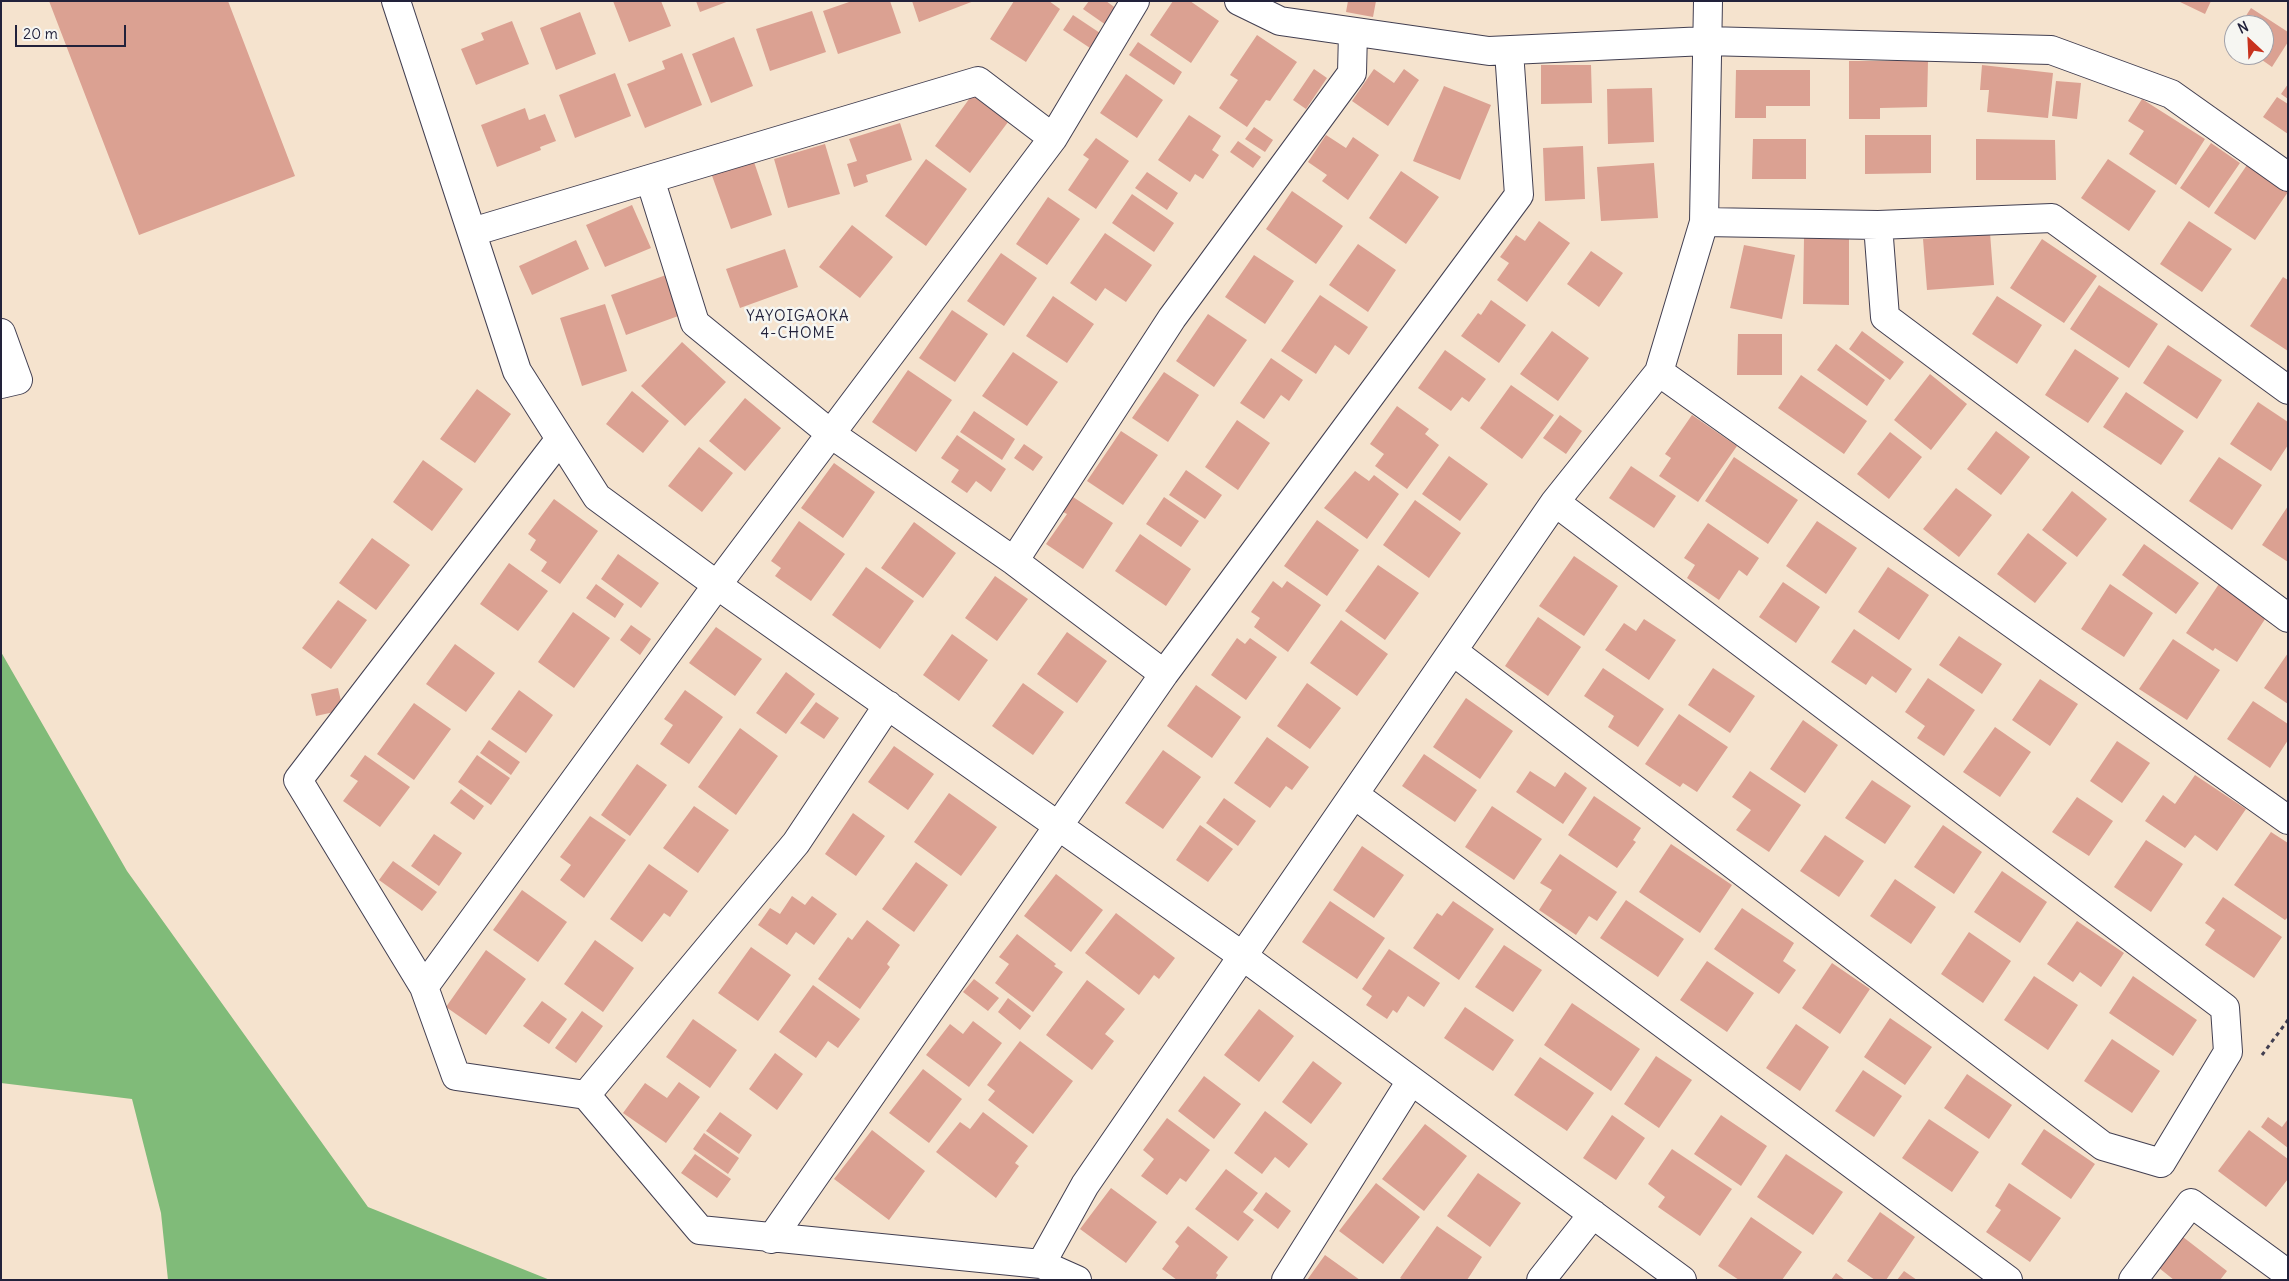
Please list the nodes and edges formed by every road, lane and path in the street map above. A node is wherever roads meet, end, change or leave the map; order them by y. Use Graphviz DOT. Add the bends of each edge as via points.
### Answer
graph roads {
  1 [pos="396,1"];
  2 [pos="1135,1"];
  3 [pos="1239,1"];
  4 [pos="1708,1"];
  5 [pos="1353,32"];
  6 [pos="1706,41"];
  7 [pos="1509,51"];
  8 [pos="1053,138"];
  9 [pos="2288,177"];
  10 [pos="650,179"];
  11 [pos="1704,222"];
  12 [pos="1878,224"];
  13 [pos="472,232"];
  14 [pos="1,333"];
  15 [pos="1659,372"];
  16 [pos="1,384"];
  17 [pos="2288,390"];
  18 [pos="832,434"];
  19 [pos="560,439"];
  20 [pos="1555,502"];
  21 [pos="1014,561"];
  22 [pos="717,585"];
  23 [pos="2288,618"];
  24 [pos="1454,652"];
  25 [pos="1164,674"];
  26 [pos="888,705"];
  27 [pos="1355,795"];
  28 [pos="2288,820"];
  29 [pos="1059,827"];
  30 [pos="1244,957"];
  31 [pos="424,987"];
  32 [pos="1411,1081"];
  33 [pos="586,1095"];
  34 [pos="1592,1214"];
  35 [pos="771,1239"];
  36 [pos="1040,1264"];
  37 [pos="2288,1274"];
  38 [pos="1077,1280"];
  39 [pos="1286,1280"];
  40 [pos="1541,1280"];
  41 [pos="1682,1280"];
  42 [pos="2008,1280"];
  43 [pos="2133,1280"];
  1 -- 13 [label="street"];
  2 -- 8 [label="street"];
  3 -- 5 [label="street" via="1280,21"];
  4 -- 6 [label="street"];
  5 -- 7 [label="street"];
  5 -- 21 [label="street" via="1352,73 1172,318"];
  6 -- 7 [label="street"];
  6 -- 9 [label="street" via="2051,50 2171,94"];
  6 -- 11 [label="street"];
  7 -- 25 [label="street" via="1519,195"];
  8 -- 10 [label="street" via="978,81"];
  8 -- 18 [label="street"];
  10 -- 13 [label="street"];
  10 -- 18 [label="street" via="696,323"];
  11 -- 12 [label="street"];
  11 -- 15 [label="street"];
  12 -- 17 [label="street" via="2052,218"];
  12 -- 23 [label="street" via="1885,316"];
  13 -- 19 [label="street" via="516,371"];
  14 -- 16 [label="street" via="18,380"];
  15 -- 20 [label="street"];
  15 -- 28 [label="street"];
  18 -- 21 [label="street"];
  18 -- 22 [label="street"];
  19 -- 22 [label="street" via="597,497"];
  19 -- 31 [label="street" via="298,780"];
  20 -- 24 [label="street"];
  20 -- 24 [label="street" via="2225,1008 2228,1052 2161,1164 2103,1146"];
  21 -- 25 [label="street"];
  22 -- 26 [label="street"];
  22 -- 31 [label="street"];
  24 -- 27 [label="street"];
  25 -- 29 [label="street"];
  26 -- 29 [label="street"];
  26 -- 33 [label="street" via="796,843"];
  27 -- 30 [label="street"];
  27 -- 42 [label="street"];
  29 -- 30 [label="street"];
  29 -- 35 [label="street"];
  30 -- 32 [label="street"];
  30 -- 36 [label="street" via="1085,1185"];
  31 -- 33 [label="street" via="456,1076"];
  32 -- 34 [label="street"];
  32 -- 39 [label="street"];
  33 -- 35 [label="street" via="700,1230"];
  34 -- 40 [label="street"];
  34 -- 41 [label="street"];
  35 -- 36 [label="street"];
  36 -- 38 [label="street"];
  37 -- 43 [label="street" via="2191,1203"];
}
